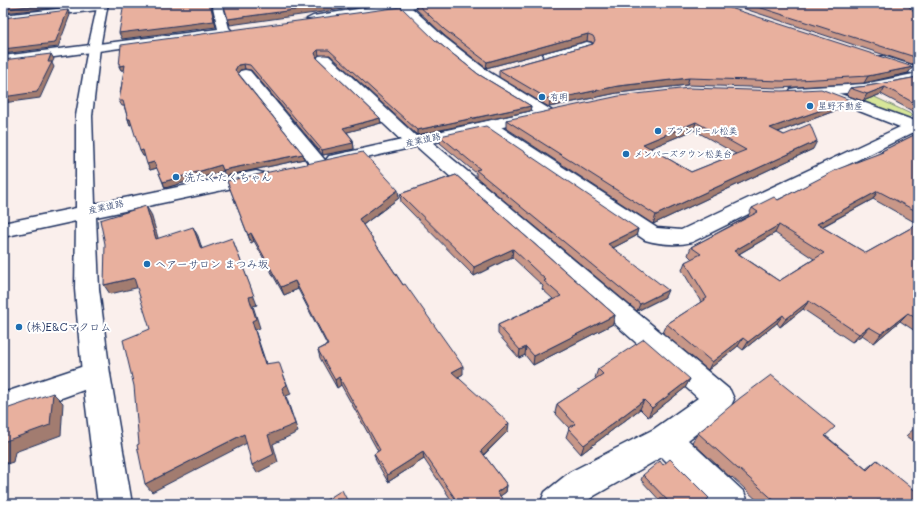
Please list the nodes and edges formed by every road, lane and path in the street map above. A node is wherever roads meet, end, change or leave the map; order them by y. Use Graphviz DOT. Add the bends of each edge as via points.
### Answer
graph roads {
  1 [pos="217,3"];
  2 [pos="426,3"];
  3 [pos="403,4"];
  4 [pos="103,5"];
  5 [pos="312,8"];
  6 [pos="3,18"];
  7 [pos="319,19"];
  8 [pos="303,21"];
  9 [pos="240,29"];
  10 [pos="224,31"];
  11 [pos="587,46"];
  12 [pos="94,48"];
  13 [pos="868,55"];
  14 [pos="324,59"];
  15 [pos="3,60"];
  16 [pos="536,60"];
  17 [pos="499,71"];
  18 [pos="918,71"];
  19 [pos="245,74"];
  20 [pos="484,75"];
  21 [pos="918,77"];
  22 [pos="821,91"];
  23 [pos="779,93"];
  24 [pos="489,126"];
  25 [pos="916,127"];
  26 [pos="416,142"];
  27 [pos="268,174"];
  28 [pos="87,211"];
  29 [pos="3,230"];
  30 [pos="96,374"];
  31 [pos="3,406"];
  32 [pos="665,439"];
  33 [pos="115,504"];
  34 [pos="557,504"];
  35 [pos="732,504"];
  1 -- 10 [label="street"];
  2 -- 3 [label="street"];
  3 -- 7 [label="street"];
  3 -- 20 [label="street" via="440,40"];
  4 -- 6 [label="street"];
  4 -- 12 [label="street"];
  5 -- 7 [label="street"];
  7 -- 8 [label="street"];
  9 -- 10 [label="street"];
  10 -- 12 [label="street"];
  11 -- 16 [label="street"];
  12 -- 15 [label="street"];
  12 -- 28 [label="street" via="84,116"];
  13 -- 18 [label="street"];
  14 -- 26 [label="street"];
  17 -- 20 [label="street"];
  19 -- 26 [label="street, 産業道路" via="311,165"];
  20 -- 24 [label="street, 産業道路" via="553,112"];
  21 -- 22 [label="street" via="864,88"];
  22 -- 23 [label="street"];
  22 -- 25 [label="street"];
  24 -- 25 [label="street" via="652,235 684,237"];
  24 -- 26 [label="street, 産業道路"];
  26 -- 32 [label="street" via="720,399"];
  27 -- 28 [label="street, 産業道路"];
  28 -- 29 [label="street, 産業道路"];
  28 -- 30 [label="street" via="87,289"];
  30 -- 31 [label="street"];
  30 -- 33 [label="street"];
  32 -- 34 [label="street" via="582,484"];
  32 -- 35 [label="street"];
}
